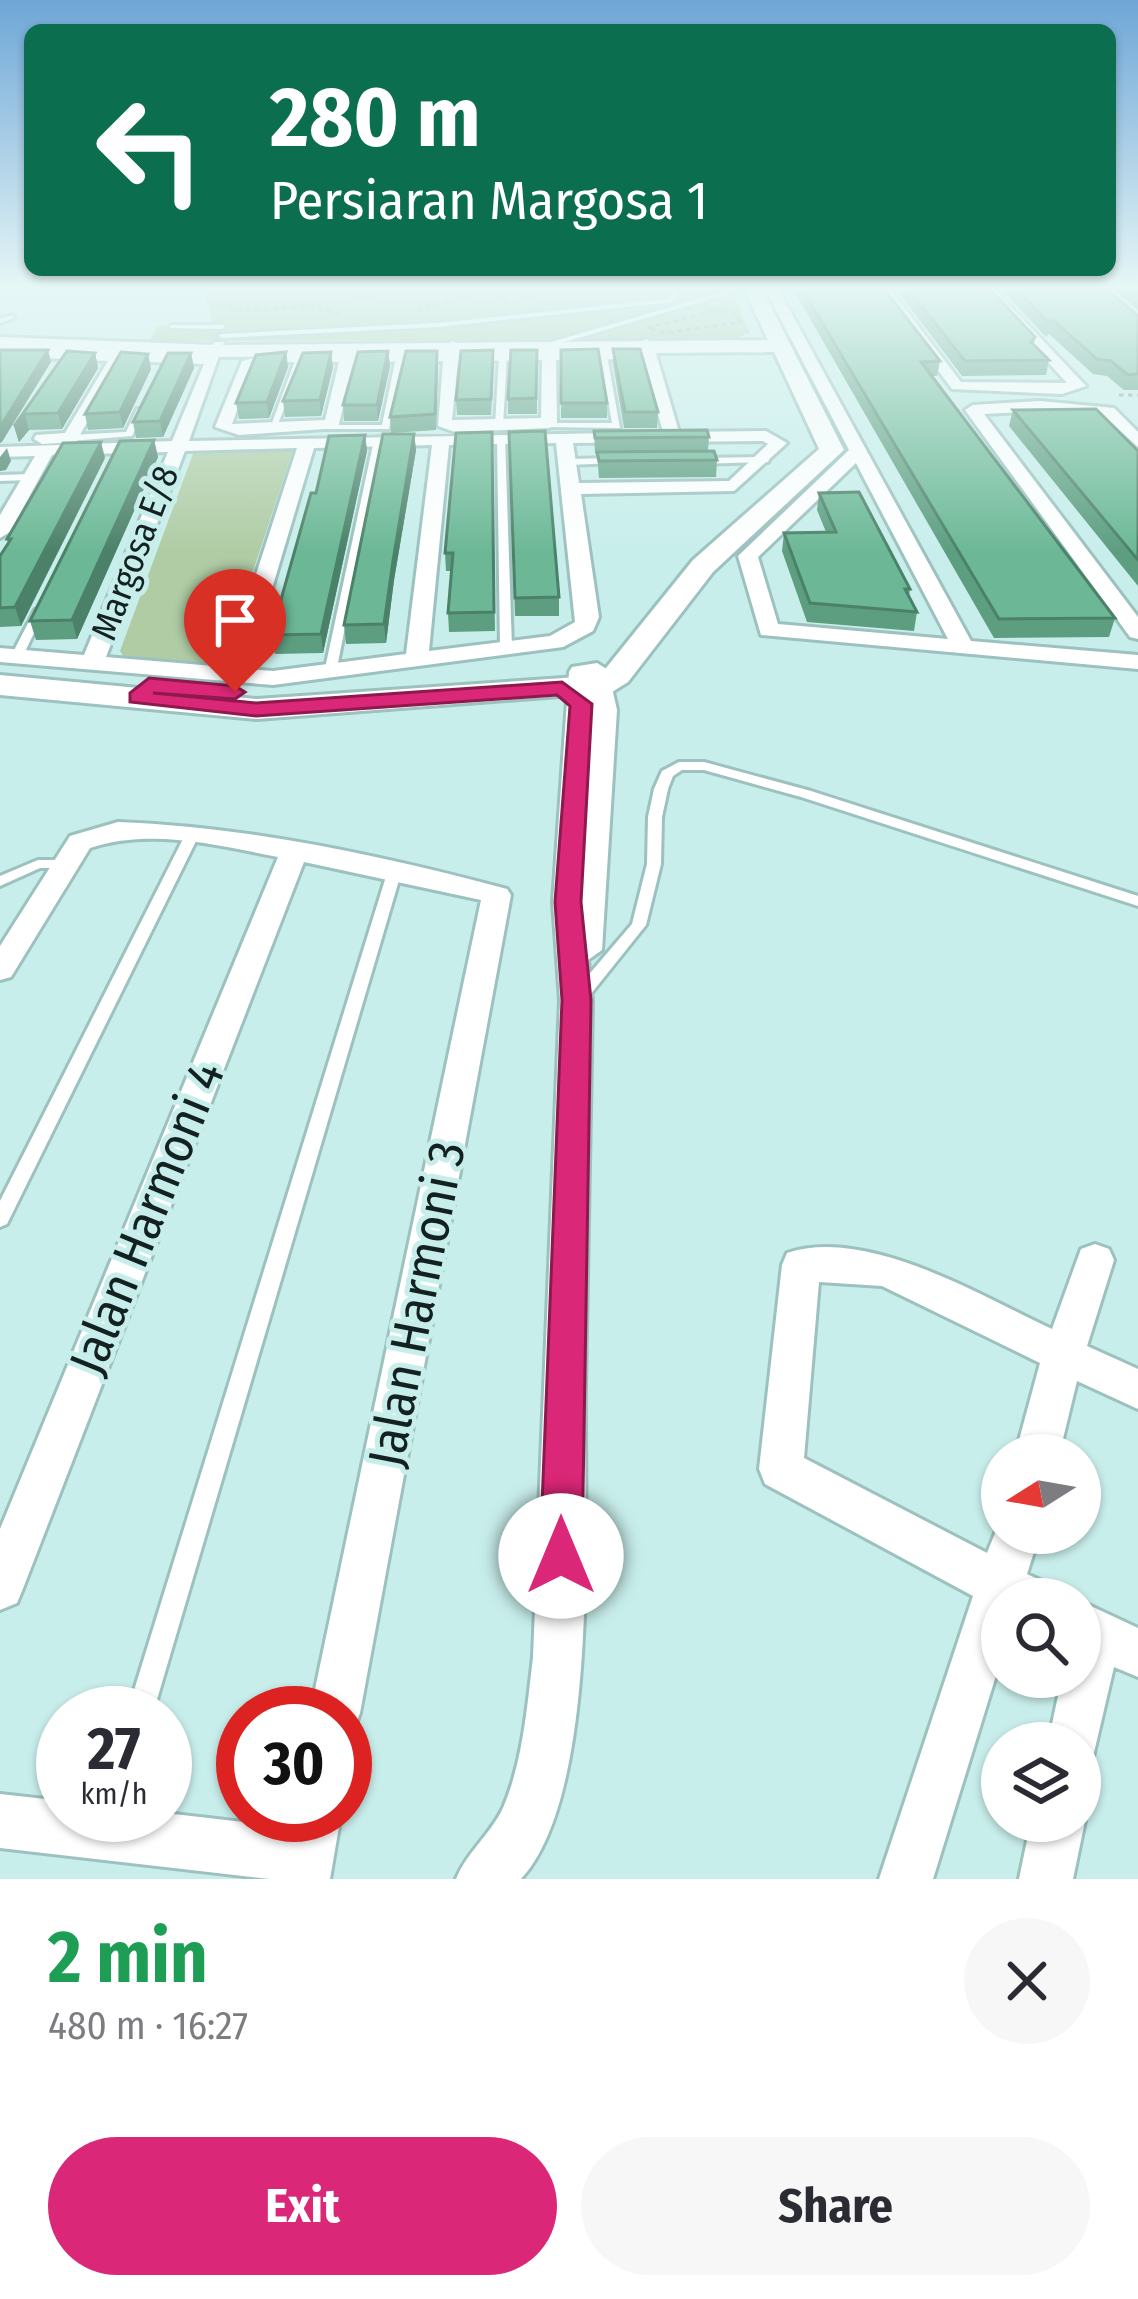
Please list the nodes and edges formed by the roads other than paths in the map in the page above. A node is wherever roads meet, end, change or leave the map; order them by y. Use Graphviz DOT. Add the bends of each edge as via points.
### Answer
graph roads {
  1 [pos="105,377"];
  2 [pos="206,377"];
  3 [pos="243,377"];
  4 [pos="293,377"];
  5 [pos="342,377"];
  6 [pos="396,377"];
  7 [pos="449,377"];
  8 [pos="502,377"];
  9 [pos="551,377"];
  10 [pos="606,377"];
  11 [pos="656,377"];
  12 [pos="789,377"];
  13 [pos="817,377"];
  14 [pos="950,377"];
  15 [pos="1069,377"];
  16 [pos="147,397"];
  17 [pos="547,425"];
  18 [pos="328,427"];
  19 [pos="272,429"];
  20 [pos="500,432"];
  21 [pos="671,436"];
  22 [pos="70,438"];
  23 [pos="564,439"];
  24 [pos="0,440"];
  25 [pos="378,440"];
  26 [pos="441,440"];
  27 [pos="308,441"];
  28 [pos="1138,442"];
  29 [pos="178,446"];
  30 [pos="119,448"];
  31 [pos="46,451"];
  32 [pos="0,452"];
  33 [pos="857,452"];
  34 [pos="765,460"];
  35 [pos="634,461"];
  36 [pos="677,461"];
  37 [pos="568,462"];
  38 [pos="109,469"];
  39 [pos="32,476"];
  40 [pos="0,478"];
  41 [pos="572,489"];
  42 [pos="8,503"];
  43 [pos="0,532"];
  44 [pos="48,594"];
  45 [pos="1138,632"];
  46 [pos="963,647"];
  47 [pos="506,648"];
  48 [pos="417,659"];
  49 [pos="6,661"];
  50 [pos="94,661"];
  51 [pos="1138,662"];
  52 [pos="331,673"];
  53 [pos="234,677"];
  54 [pos="150,684"];
  55 [pos="0,686"];
  56 [pos="591,687"];
  57 [pos="194,833"];
  58 [pos="293,851"];
  59 [pos="65,865"];
  60 [pos="395,870"];
  61 [pos="0,882"];
  62 [pos="1138,901"];
  63 [pos="0,970"];
  64 [pos="576,991"];
  65 [pos="0,1220"];
  66 [pos="1095,1260"];
  67 [pos="1063,1356"];
  68 [pos="1138,1390"];
  69 [pos="1043,1434"];
  70 [pos="987,1578"];
  71 [pos="0,1586"];
  72 [pos="1105,1637"];
  73 [pos="981,1682"];
  74 [pos="148,1686"];
  75 [pos="340,1686"];
  76 [pos="1080,1722"];
  77 [pos="0,1821"];
  78 [pos="36,1822"];
  79 [pos="192,1834"];
  80 [pos="1054,1842"];
  81 [pos="308,1850"];
  82 [pos="483,1879"];
  83 [pos="906,1879"];
  84 [pos="1046,1879"];
  1 -- 22 [label="street"];
  2 -- 29 [label="street, Margosa E/8"];
  3 -- 19 [label="street" via="223,427"];
  4 -- 19 [label="lane"];
  5 -- 18 [label="street"];
  6 -- 18 [label="lane" via="386,427"];
  7 -- 20 [label="street" via="445,422"];
  8 -- 20 [label="lane"];
  9 -- 17 [label="street"];
  10 -- 17 [label="lane" via="616,426"];
  11 -- 21 [label="street"];
  12 -- 56 [label="street" via="817,438 832,450 704,566"];
  13 -- 33 [label="street"];
  14 -- 15 [label="street" via="957,386 1078,386"];
  16 -- 22 [label="lane" via="128,434"];
  17 -- 20 [label="street"];
  18 -- 19 [label="street"];
  20 -- 23 [label="street"];
  20 -- 26 [label="street"];
  20 -- 47 [label="lane"];
  21 -- 23 [label="street"];
  21 -- 34 [label="street" via="766,436 779,446"];
  22 -- 24 [label="street"];
  23 -- 37 [label="street"];
  25 -- 26 [label="street"];
  25 -- 27 [label="street"];
  25 -- 52 [label="lane"];
  26 -- 48 [label="street"];
  27 -- 29 [label="street"];
  27 -- 53 [label="street"];
  28 -- 45 [label="street" via="1108,411 973,410"];
  29 -- 30 [label="street"];
  29 -- 50 [label="street, Margosa E/8"];
  30 -- 31 [label="street"];
  30 -- 38 [label="lane"];
  31 -- 32 [label="street"];
  31 -- 39 [label="street"];
  33 -- 46 [label="street"];
  33 -- 46 [label="street" via="748,556 769,630"];
  34 -- 36 [label="lane"];
  34 -- 41 [label="street" via="730,486"];
  35 -- 37 [label="lane"];
  37 -- 41 [label="street"];
  39 -- 40 [label="lane"];
  39 -- 42 [label="street"];
  41 -- 47 [label="street" via="585,626 555,642"];
  42 -- 43 [label="street"];
  44 -- 49 [label="lane"];
  46 -- 51 [label="street"];
  47 -- 48 [label="street"];
  48 -- 52 [label="street"];
  49 -- 50 [label="street"];
  49 -- 54 [label="street"];
  50 -- 54 [label="street"];
  52 -- 53 [label="street"];
  53 -- 54 [label="street"];
  54 -- 55 [label="street"];
  54 -- 56 [label="street" via="256,709"];
  56 -- 64 [label="street" via="588,948"];
  57 -- 58 [label="street"];
  57 -- 59 [label="street" via="98,833 80,842"];
  57 -- 65 [label="lane"];
  58 -- 60 [label="street"];
  58 -- 71 [label="street, Jalan Harmoni 4"];
  59 -- 61 [label="lane" via="38,864"];
  59 -- 63 [label="street"];
  60 -- 74 [label="lane"];
  60 -- 75 [label="street, Jalan Harmoni 3" via="497,895"];
  62 -- 64 [label="lane" via="867,812 729,772 679,766 661,789 638,925"];
  64 -- 82 [label="street" via="556,1666 532,1811"];
  66 -- 67 [label="street"];
  67 -- 68 [label="street"];
  67 -- 69 [label="street"];
  67 -- 70 [label="street" via="886,1270 801,1265 781,1469"];
  72 -- 76 [label="street"];
  73 -- 83 [label="street"];
  77 -- 78 [label="street"];
  79 -- 81 [label="street"];
  80 -- 84 [label="street"];
}
